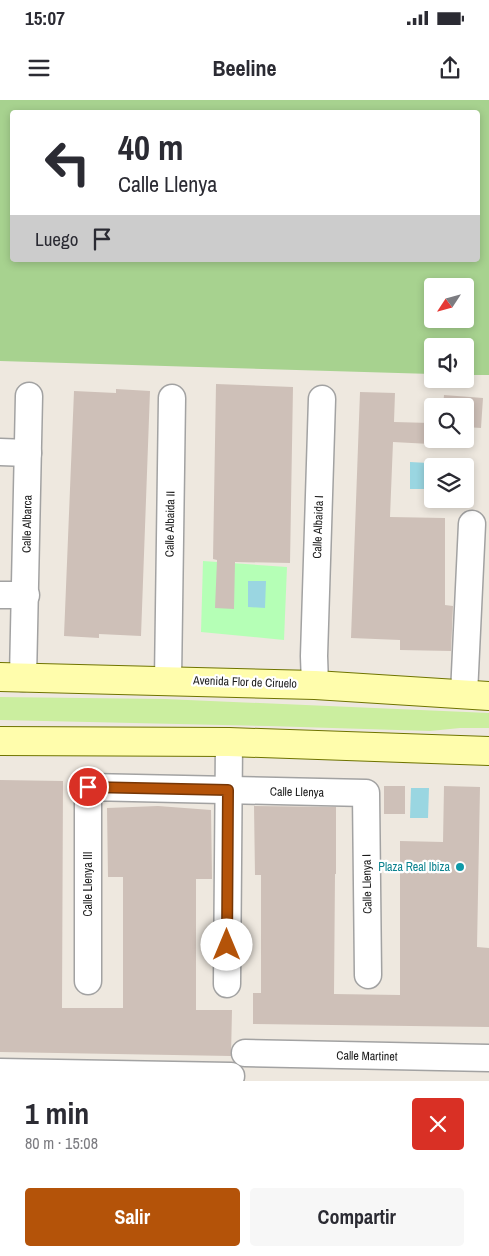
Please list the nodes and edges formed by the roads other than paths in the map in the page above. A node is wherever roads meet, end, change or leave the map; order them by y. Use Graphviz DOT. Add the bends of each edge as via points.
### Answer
graph roads {
  1 [pos="29,396"];
  2 [pos="172,398"];
  3 [pos="322,399"];
  4 [pos="0,452"];
  5 [pos="28,453"];
  6 [pos="472,524"];
  7 [pos="0,595"];
  8 [pos="26,595"];
  9 [pos="12,677"];
  10 [pos="168,680"];
  11 [pos="315,685"];
  12 [pos="477,695"];
  13 [pos="0,741"];
  14 [pos="229,742"];
  15 [pos="489,751"];
  16 [pos="228,781"];
  17 [pos="88,787"];
  18 [pos="366,793"];
  19 [pos="368,975"];
  20 [pos="88,980"];
  21 [pos="227,984"];
  22 [pos="245,1053"];
  23 [pos="489,1058"];
  24 [pos="0,1072"];
  25 [pos="231,1076"];
  1 -- 5 [label="street, Calle Albarca"];
  2 -- 10 [label="street, Calle Albaida II"];
  3 -- 11 [label="street, Calle Albaida I"];
  4 -- 5 [label="street"];
  5 -- 8 [label="street, Calle Albarca"];
  6 -- 12 [label="street"];
  7 -- 8 [label="street"];
  8 -- 9 [label="street, Calle Albarca" via="24,648"];
  9 -- 10 [label="main road, Avenida Flor de Ciruelo"];
  10 -- 11 [label="main road, Avenida Flor de Ciruelo"];
  11 -- 12 [label="main road, Avenida Flor de Ciruelo"];
  13 -- 14 [label="main road"];
  14 -- 15 [label="main road"];
  14 -- 16 [label="street"];
  16 -- 17 [label="street, Calle Llenya"];
  16 -- 18 [label="street, Calle Llenya"];
  16 -- 21 [label="street"];
  17 -- 20 [label="street, Calle Llenya III"];
  18 -- 19 [label="street, Calle Llenya I"];
  22 -- 23 [label="street, Calle Martinet"];
  24 -- 25 [label="street"];
}
